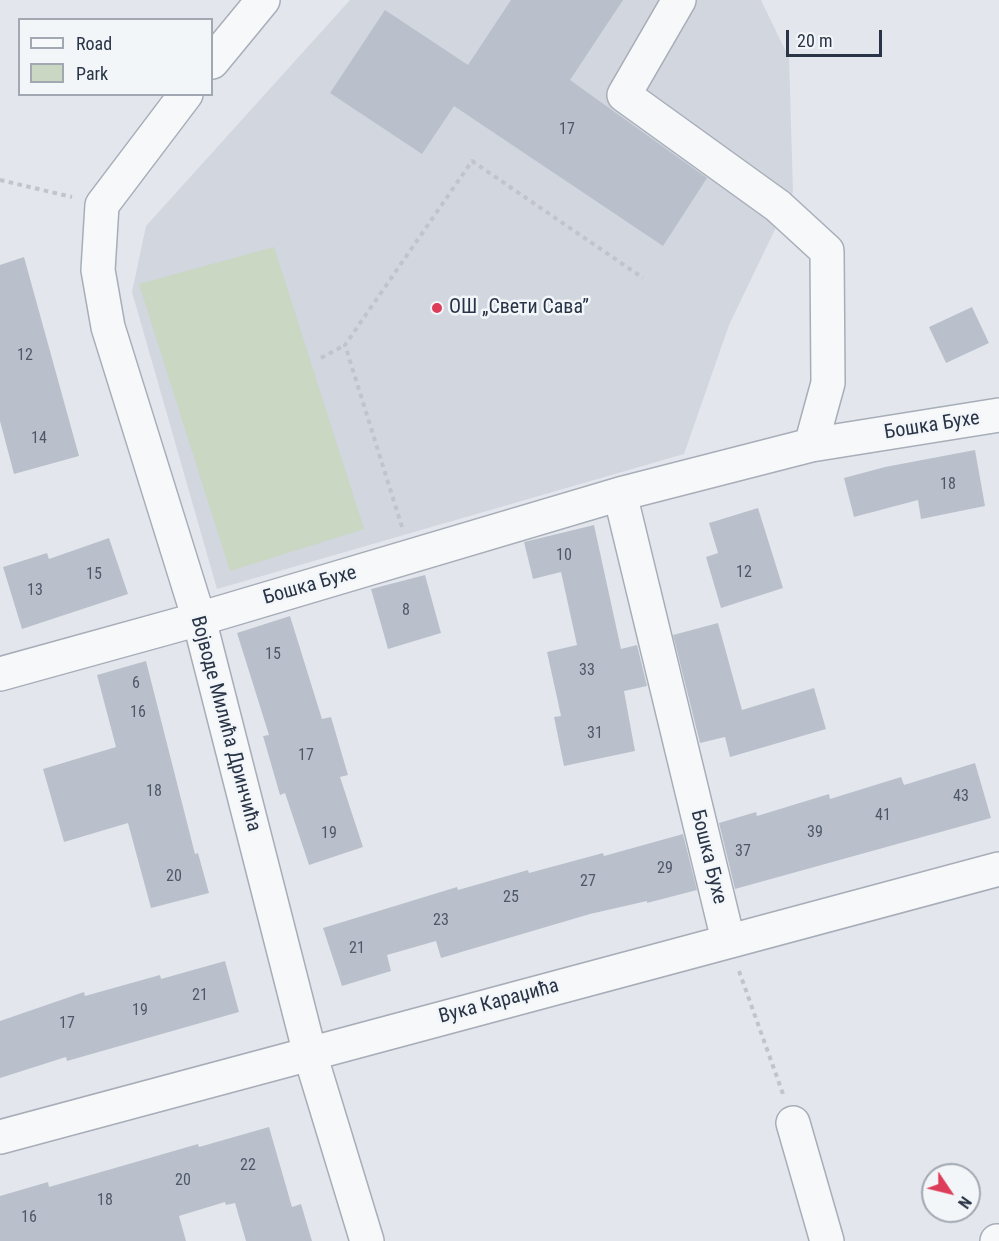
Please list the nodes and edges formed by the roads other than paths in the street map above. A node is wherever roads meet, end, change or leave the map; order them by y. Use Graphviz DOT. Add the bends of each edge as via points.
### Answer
graph roads {
  1 [pos="263,0"];
  2 [pos="679,0"];
  3 [pos="213,61"];
  4 [pos="184,96"];
  5 [pos="999,415"];
  6 [pos="812,445"];
  7 [pos="620,494"];
  8 [pos="199,619"];
  9 [pos="0,674"];
  10 [pos="999,869"];
  11 [pos="728,940"];
  12 [pos="310,1054"];
  13 [pos="793,1123"];
  14 [pos="0,1137"];
  15 [pos="367,1241"];
  16 [pos="827,1241"];
  1 -- 3 [label="street"];
  2 -- 6 [label="street" via="624,95 778,206 827,251 828,383"];
  4 -- 8 [label="street, Војводе Милића Дринчића" via="102,205 99,270 108,327"];
  5 -- 6 [label="street, Бошка Бухе"];
  6 -- 7 [label="street, Бошка Бухе"];
  7 -- 8 [label="street, Бошка Бухе"];
  7 -- 11 [label="street, Бошка Бухе"];
  8 -- 9 [label="street, Бошка Бухе"];
  8 -- 12 [label="street, Војводе Милића Дринчића"];
  10 -- 11 [label="street, Вука Караџића"];
  11 -- 12 [label="street, Вука Караџића"];
  12 -- 14 [label="street, Вука Караџића"];
  12 -- 15 [label="street, Војводе Милића Дринчића"];
  13 -- 16 [label="street"];
}
